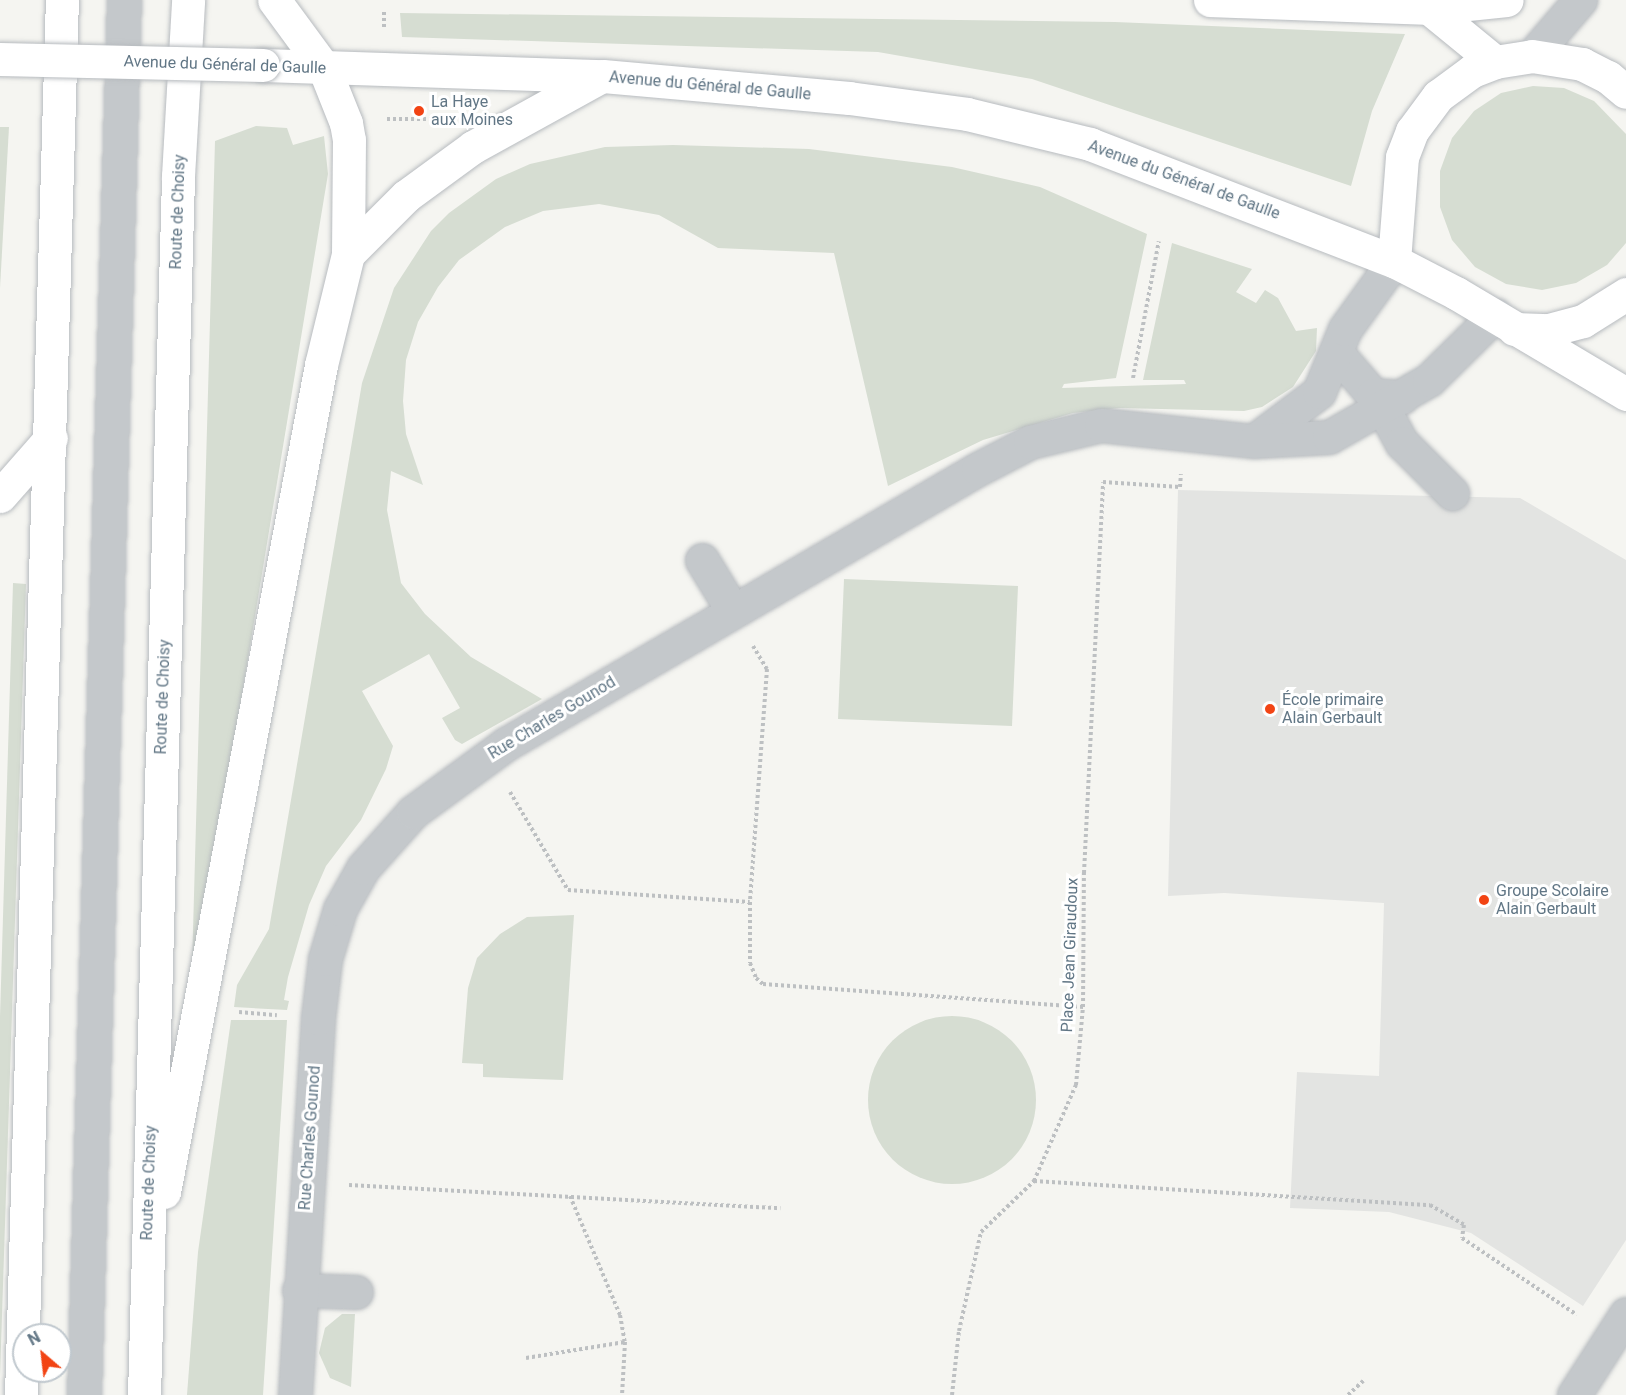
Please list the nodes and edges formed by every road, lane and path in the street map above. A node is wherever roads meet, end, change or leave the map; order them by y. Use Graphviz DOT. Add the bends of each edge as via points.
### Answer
graph roads {
  1 [pos="62,0"];
  2 [pos="124,0"];
  3 [pos="188,0"];
  4 [pos="274,0"];
  5 [pos="1210,0"];
  6 [pos="1507,0"];
  7 [pos="1580,0"];
  8 [pos="1429,8"];
  9 [pos="1532,56"];
  10 [pos="0,59"];
  11 [pos="1495,62"];
  12 [pos="324,68"];
  13 [pos="603,76"];
  14 [pos="1626,92"];
  15 [pos="376,119"];
  16 [pos="444,119"];
  17 [pos="1159,241"];
  18 [pos="348,254"];
  19 [pos="1394,261"];
  20 [pos="1626,294"];
  21 [pos="1504,322"];
  22 [pos="1336,352"];
  23 [pos="1133,378"];
  24 [pos="1626,394"];
  25 [pos="1393,403"];
  26 [pos="51,438"];
  27 [pos="1254,441"];
  28 [pos="1182,468"];
  29 [pos="1452,493"];
  30 [pos="0,496"];
  31 [pos="702,560"];
  32 [pos="740,624"];
  33 [pos="508,789"];
  34 [pos="750,902"];
  35 [pos="1083,1007"];
  36 [pos="235,1012"];
  37 [pos="279,1015"];
  38 [pos="1034,1181"];
  39 [pos="336,1184"];
  40 [pos="570,1196"];
  41 [pos="780,1208"];
  42 [pos="146,1282"];
  43 [pos="299,1290"];
  44 [pos="356,1292"];
  45 [pos="1626,1314"];
  46 [pos="1583,1318"];
  47 [pos="625,1342"];
  48 [pos="526,1358"];
  49 [pos="1363,1382"];
  50 [pos="21,1395"];
  51 [pos="84,1395"];
  52 [pos="144,1395"];
  53 [pos="295,1395"];
  54 [pos="622,1395"];
  55 [pos="952,1395"];
  56 [pos="1348,1395"];
  57 [pos="1574,1395"];
  1 -- 26 [label="main road"];
  2 -- 51 [label="street"];
  3 -- 42 [label="main road, Route de Choisy" via="178,176"];
  4 -- 12 [label="main road"];
  5 -- 8 [label="main road"];
  6 -- 8 [label="main road"];
  7 -- 9 [label="street"];
  8 -- 11 [label="main road"];
  9 -- 11 [label="main road"];
  9 -- 14 [label="main road" via="1582,64"];
  10 -- 12 [label="main road, Avenue du Général de Gaulle, bridge"];
  11 -- 19 [label="main road" via="1472,71 1438,96 1412,131 1397,185"];
  12 -- 13 [label="main road, Avenue du Général de Gaulle"];
  12 -- 18 [label="main road" via="349,140"];
  13 -- 18 [label="main road" via="473,147 406,196"];
  13 -- 19 [label="main road, Avenue du Général de Gaulle" via="849,98 967,114 1090,144"];
  15 -- 16 [label="path"];
  17 -- 23 [label="path"];
  18 -- 42 [label="main road" via="321,365 206,986"];
  19 -- 21 [label="main road, Avenue du Général de Gaulle"];
  19 -- 22 [label="street" via="1345,329"];
  20 -- 21 [label="main road" via="1583,321 1549,330"];
  21 -- 24 [label="main road"];
  21 -- 25 [label="street, Rue Charles Gounod" via="1430,380"];
  22 -- 25 [label="street" via="1373,395"];
  22 -- 27 [label="street" via="1319,392"];
  25 -- 27 [label="street, Rue Charles Gounod" via="1329,437"];
  25 -- 29 [label="street" via="1402,443"];
  26 -- 30 [label="main road"];
  26 -- 50 [label="main road"];
  27 -- 32 [label="street, Rue Charles Gounod" via="1101,425 1030,442 978,469"];
  28 -- 35 [label="path, Place Jean Giraudoux" via="1180,487 1103,482 1084,873"];
  31 -- 32 [label="street"];
  32 -- 34 [label="path" via="767,669"];
  32 -- 43 [label="street, Rue Charles Gounod" via="506,744 443,787 404,820 363,868 340,909 325,959"];
  33 -- 34 [label="path" via="568,890"];
  34 -- 35 [label="path" via="750,963 763,984"];
  35 -- 38 [label="path, Place Jean Giraudoux" via="1076,1085"];
  36 -- 37 [label="path"];
  38 -- 46 [label="path" via="1430,1205 1464,1225 1462,1238"];
  38 -- 55 [label="path, Place Jean Giraudoux" via="981,1232 959,1331"];
  39 -- 40 [label="path"];
  40 -- 41 [label="path"];
  40 -- 47 [label="path" via="620,1314"];
  42 -- 52 [label="main road, Route de Choisy"];
  43 -- 44 [label="street"];
  43 -- 53 [label="street, Rue Charles Gounod"];
  45 -- 57 [label="street"];
  47 -- 48 [label="path"];
  47 -- 54 [label="path"];
  49 -- 56 [label="path"];
}
